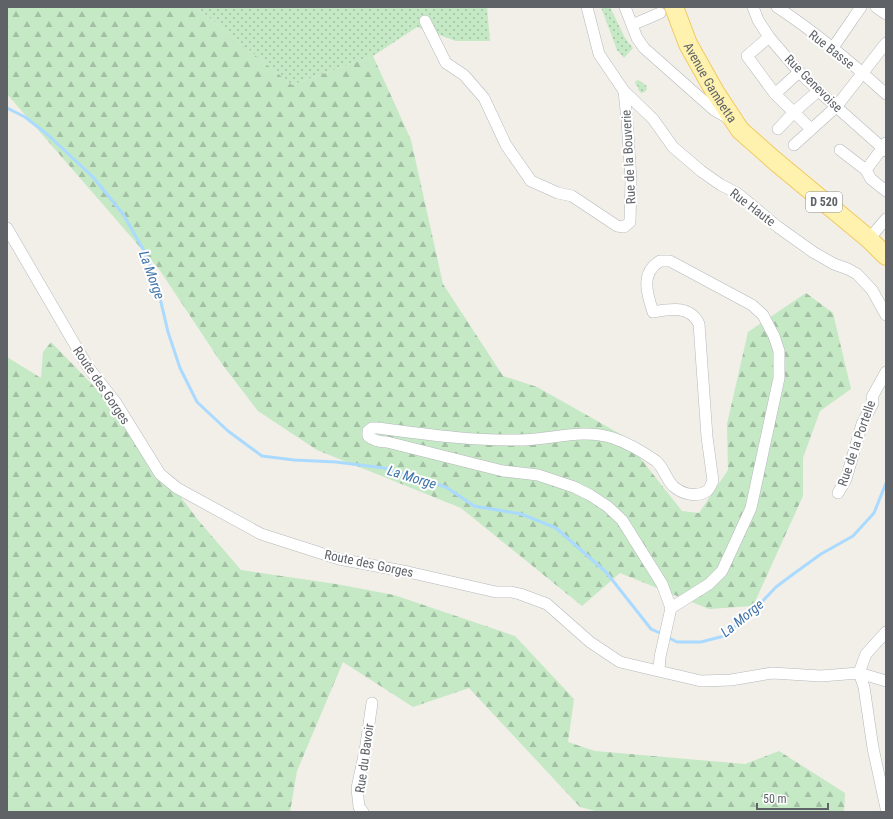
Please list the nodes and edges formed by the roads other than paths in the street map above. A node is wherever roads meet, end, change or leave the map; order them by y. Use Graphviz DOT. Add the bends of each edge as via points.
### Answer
graph roads {
  1 [pos="587,7"];
  2 [pos="625,7"];
  3 [pos="753,7"];
  4 [pos="777,7"];
  5 [pos="861,7"];
  6 [pos="876,7"];
  7 [pos="667,10"];
  8 [pos="886,14"];
  9 [pos="425,21"];
  10 [pos="632,25"];
  11 [pos="769,37"];
  12 [pos="886,43"];
  13 [pos="832,49"];
  14 [pos="799,72"];
  15 [pos="863,76"];
  16 [pos="818,90"];
  17 [pos="624,91"];
  18 [pos="775,94"];
  19 [pos="886,94"];
  20 [pos="841,105"];
  21 [pos="794,112"];
  22 [pos="732,121"];
  23 [pos="778,129"];
  24 [pos="811,129"];
  25 [pos="794,145"];
  26 [pos="885,146"];
  27 [pos="840,150"];
  28 [pos="866,170"];
  29 [pos="886,191"];
  30 [pos="886,219"];
  31 [pos="7,228"];
  32 [pos="869,239"];
  33 [pos="886,256"];
  34 [pos="886,315"];
  35 [pos="886,372"];
  36 [pos="838,493"];
  37 [pos="670,612"];
  38 [pos="886,632"];
  39 [pos="659,670"];
  40 [pos="859,673"];
  41 [pos="886,681"];
  42 [pos="372,703"];
  43 [pos="886,808"];
  44 [pos="363,812"];
  1 -- 17 [label="street" via="599,54"];
  2 -- 10 [label="street"];
  3 -- 11 [label="street, Rue Genevoise"];
  4 -- 13 [label="street, Rue Basse"];
  5 -- 13 [label="street"];
  6 -- 8 [label="street"];
  7 -- 10 [label="street"];
  7 -- 22 [label="main road, Avenue Gambetta / D 520"];
  9 -- 17 [label="street, Rue de la Bouverie" via="446,63 464,75 484,98 506,145 531,181 572,196 617,226 624,226 630,222 632,180"];
  10 -- 22 [label="street" via="644,48 714,110"];
  11 -- 14 [label="street, Rue Genevoise"];
  11 -- 18 [label="street" via="747,56"];
  12 -- 15 [label="street"];
  13 -- 15 [label="street, Rue Basse"];
  14 -- 16 [label="street, Rue Genevoise"];
  14 -- 18 [label="street"];
  15 -- 19 [label="street, Rue Basse"];
  15 -- 20 [label="street"];
  16 -- 20 [label="street, Rue Genevoise"];
  16 -- 21 [label="street"];
  17 -- 34 [label="street, Rue Haute" via="653,119 673,147 701,171 737,193 813,252 857,274 872,290"];
  18 -- 21 [label="street"];
  20 -- 24 [label="street"];
  20 -- 26 [label="street, Rue Genevoise"];
  21 -- 23 [label="street"];
  21 -- 24 [label="street"];
  22 -- 32 [label="main road, Avenue Gambetta / D 520" via="760,149"];
  24 -- 25 [label="street"];
  26 -- 28 [label="street"];
  27 -- 28 [label="street"];
  28 -- 29 [label="street" via="871,179"];
  30 -- 32 [label="street"];
  31 -- 39 [label="street, Route des Gorges" via="88,367 116,403 160,474 177,488 261,534 296,546 339,559 496,592 511,592 547,604 590,642 620,662"];
  32 -- 33 [label="main road, D 520"];
  35 -- 36 [label="street, Rue de la Portelle" via="872,397 873,403 862,424 846,479"];
  37 -- 37 [label="street" via="709,584 722,571 751,508 779,378 779,351 774,336 763,315 752,305 670,261 660,261 652,266 647,278 653,312 675,308 684,310 697,319 699,324 706,437 714,481 708,490 700,494 682,492 673,485 656,461 630,445 593,434 489,440 377,428 368,431 368,436 379,442 503,470 538,475 590,495 622,520 662,584"];
  37 -- 39 [label="street"];
  38 -- 40 [label="street" via="866,654"];
  39 -- 40 [label="street, Route des Gorges" via="701,681 731,680 772,673 821,676"];
  40 -- 41 [label="street, Route des Gorges"];
  40 -- 43 [label="street" via="864,687 873,748"];
  42 -- 44 [label="street, Rue du Bavoir" via="357,788"];
}
